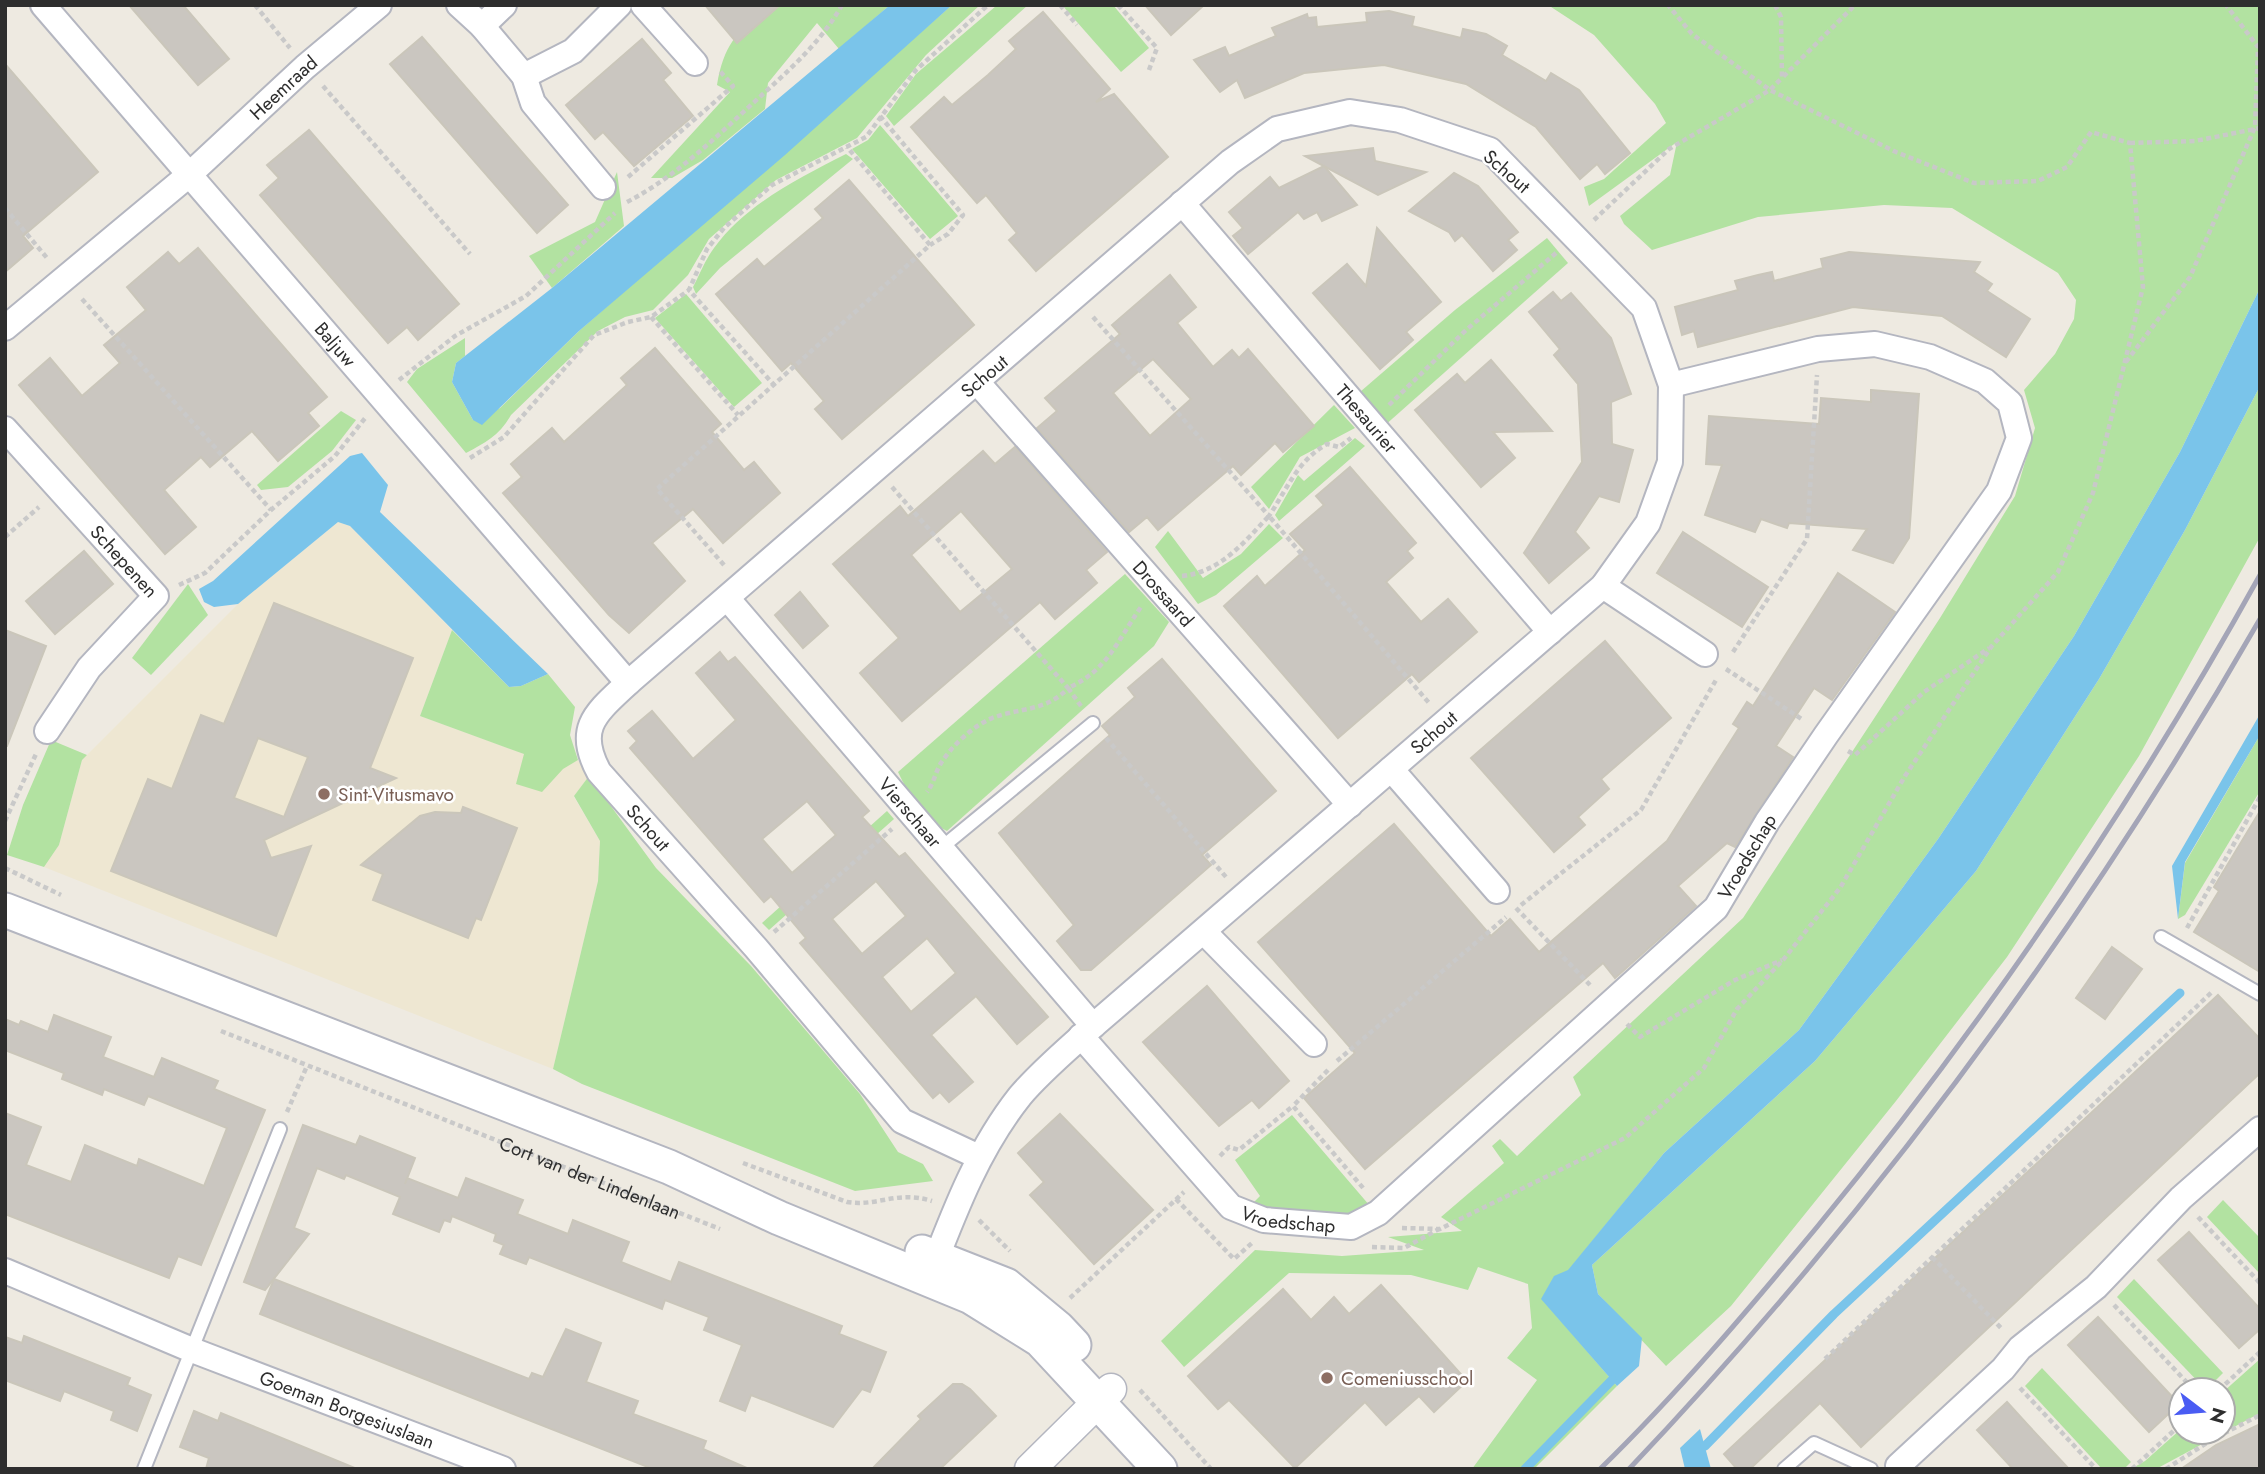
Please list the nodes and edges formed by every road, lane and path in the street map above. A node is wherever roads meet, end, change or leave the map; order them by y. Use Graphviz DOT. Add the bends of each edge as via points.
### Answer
graph roads {
  1 [pos="43,5"];
  2 [pos="255,5"];
  3 [pos="379,5"];
  4 [pos="459,5"];
  5 [pos="504,5"];
  6 [pos="619,5"];
  7 [pos="643,5"];
  8 [pos="842,5"];
  9 [pos="988,5"];
  10 [pos="1060,5"];
  11 [pos="1118,5"];
  12 [pos="1668,5"];
  13 [pos="1775,5"];
  14 [pos="1854,5"];
  15 [pos="2226,5"];
  16 [pos="1077,25"];
  17 [pos="482,26"];
  18 [pos="2259,48"];
  19 [pos="695,63"];
  20 [pos="305,67"];
  21 [pos="1150,70"];
  22 [pos="524,76"];
  23 [pos="1782,78"];
  24 [pos="1770,90"];
  25 [pos="880,116"];
  26 [pos="2258,127"];
  27 [pos="2130,143"];
  28 [pos="847,147"];
  29 [pos="190,174"];
  30 [pos="603,187"];
  31 [pos="626,203"];
  32 [pos="1182,203"];
  33 [pos="5,208"];
  34 [pos="617,212"];
  35 [pos="930,245"];
  36 [pos="470,254"];
  37 [pos="64,278"];
  38 [pos="689,290"];
  39 [pos="1076,298"];
  40 [pos="651,317"];
  41 [pos="5,328"];
  42 [pos="1818,349"];
  43 [pos="2125,364"];
  44 [pos="976,382"];
  45 [pos="1671,385"];
  46 [pos="775,386"];
  47 [pos="408,390"];
  48 [pos="382,397"];
  49 [pos="738,415"];
  50 [pos="1371,423"];
  51 [pos="5,429"];
  52 [pos="460,449"];
  53 [pos="876,468"];
  54 [pos="61,488"];
  55 [pos="271,510"];
  56 [pos="1269,516"];
  57 [pos="5,537"];
  58 [pos="1603,586"];
  59 [pos="1155,587"];
  60 [pos="734,592"];
  61 [pos="156,596"];
  62 [pos="1550,632"];
  63 [pos="1991,647"];
  64 [pos="1714,660"];
  65 [pos="628,683"];
  66 [pos="1068,688"];
  67 [pos="1445,722"];
  68 [pos="1093,723"];
  69 [pos="47,731"];
  70 [pos="1826,735"];
  71 [pos="1391,769"];
  72 [pos="2260,797"];
  73 [pos="1350,805"];
  74 [pos="5,821"];
  75 [pos="941,848"];
  76 [pos="5,868"];
  77 [pos="1497,891"];
  78 [pos="1244,898"];
  79 [pos="69,899"];
  80 [pos="1516,908"];
  81 [pos="5,910"];
  82 [pos="1204,932"];
  83 [pos="2161,937"];
  84 [pos="2176,947"];
  85 [pos="1783,960"];
  86 [pos="2230,975"];
  87 [pos="2260,994"];
  88 [pos="1609,1005"];
  89 [pos="208,1026"];
  90 [pos="1087,1031"];
  91 [pos="1314,1044"];
  92 [pos="307,1066"];
  93 [pos="1293,1106"];
  94 [pos="280,1129"];
  95 [pos="2260,1129"];
  96 [pos="979,1157"];
  97 [pos="734,1160"];
  98 [pos="1202,1175"];
  99 [pos="2181,1198"];
  100 [pos="955,1209"];
  101 [pos="1380,1211"];
  102 [pos="722,1230"];
  103 [pos="1014,1255"];
  104 [pos="1932,1257"];
  105 [pos="932,1268"];
  106 [pos="5,1271"];
  107 [pos="2260,1283"];
  108 [pos="2096,1286"];
  109 [pos="1062,1306"];
  110 [pos="2020,1348"];
  111 [pos="192,1350"];
  112 [pos="2260,1352"];
  113 [pos="1825,1359"];
  114 [pos="2003,1369"];
  115 [pos="2181,1376"];
  116 [pos="2234,1376"];
  117 [pos="1106,1396"];
  118 [pos="2260,1415"];
  119 [pos="2167,1437"];
  120 [pos="1893,1468"];
  121 [pos="144,1469"];
  122 [pos="503,1469"];
  123 [pos="1030,1469"];
  124 [pos="1160,1469"];
  125 [pos="1185,1469"];
  126 [pos="1784,1469"];
  127 [pos="1871,1469"];
  128 [pos="2096,1469"];
  129 [pos="2132,1469"];
  130 [pos="2166,1469"];
  1 -- 29 [label="street, Baljuw"];
  2 -- 20 [label="path"];
  3 -- 20 [label="street, Heemraad"];
  4 -- 17 [label="street"];
  5 -- 17 [label="street"];
  6 -- 22 [label="street" via="573,51"];
  7 -- 19 [label="street"];
  8 -- 31 [label="path" via="792,67 704,148 656,187"];
  9 -- 25 [label="path" via="916,70"];
  10 -- 16 [label="path"];
  11 -- 21 [label="path" via="1157,48"];
  12 -- 24 [label="path" via="1692,34"];
  13 -- 23 [label="path" via="1781,17"];
  14 -- 23 [label="path"];
  15 -- 18 [label="path"];
  17 -- 22 [label="street"];
  18 -- 26 [label="path"];
  19 -- 30 [label="path" via="712,63 733,86 617,187"];
  20 -- 29 [label="street, Heemraad"];
  20 -- 36 [label="path"];
  22 -- 30 [label="street" via="533,103"];
  23 -- 24 [label="path"];
  24 -- 27 [label="path" via="1896,152 1974,183 2038,181 2067,167 2091,132"];
  25 -- 28 [label="path" via="866,137"];
  25 -- 35 [label="path" via="963,215 948,234"];
  26 -- 27 [label="path" via="2195,141"];
  26 -- 43 [label="path" via="2190,277"];
  27 -- 43 [label="path" via="2143,287"];
  28 -- 35 [label="path"];
  28 -- 38 [label="path" via="772,185 724,228 707,249"];
  29 -- 37 [label="street"];
  29 -- 48 [label="street, Baljuw"];
  32 -- 39 [label="street, Schout"];
  32 -- 45 [label="street, Schout" via="1277,129 1350,113 1400,120 1490,150 1644,308"];
  32 -- 50 [label="street, Thesaurier"];
  33 -- 37 [label="path"];
  34 -- 47 [label="path" via="526,296 455,336 399,380"];
  35 -- 46 [label="path"];
  37 -- 41 [label="street"];
  37 -- 55 [label="path"];
  38 -- 40 [label="path"];
  38 -- 46 [label="path"];
  39 -- 44 [label="street, Schout"];
  39 -- 56 [label="path"];
  40 -- 49 [label="path"];
  40 -- 52 [label="path" via="594,335 504,437 469,459"];
  42 -- 45 [label="street, Vroedschap"];
  42 -- 64 [label="path" via="1807,539"];
  42 -- 70 [label="street, Vroedschap" via="1875,344 1930,357 1985,381 2010,403 2019,438 1999,491"];
  43 -- 63 [label="path" via="2093,493 2058,572"];
  44 -- 53 [label="street, Schout"];
  44 -- 59 [label="street, Drossaard"];
  45 -- 58 [label="street, Schout" via="1670,462 1648,523"];
  46 -- 49 [label="path"];
  48 -- 55 [label="path" via="335,456"];
  48 -- 65 [label="street, Baljuw"];
  49 -- 60 [label="path" via="656,489"];
  50 -- 56 [label="path" via="1339,447 1327,444 1311,453"];
  50 -- 62 [label="street, Thesaurier"];
  51 -- 54 [label="street, Schepenen"];
  53 -- 60 [label="street, Schout"];
  53 -- 66 [label="path"];
  54 -- 57 [label="path"];
  54 -- 61 [label="street, Schepenen"];
  55 -- 61 [label="path" via="205,573"];
  56 -- 59 [label="path" via="1225,560"];
  56 -- 67 [label="path"];
  58 -- 62 [label="street, Schout"];
  58 -- 64 [label="street"];
  59 -- 66 [label="path" via="1107,661 1090,678"];
  59 -- 73 [label="street, Drossaard"];
  60 -- 65 [label="street, Schout"];
  60 -- 75 [label="street, Vierschaar"];
  61 -- 69 [label="street, Schepenen" via="89,668"];
  62 -- 67 [label="street, Schout"];
  63 -- 70 [label="path" via="1924,692 1855,755"];
  63 -- 85 [label="path" via="1905,776 1840,888"];
  64 -- 70 [label="path"];
  64 -- 80 [label="path" via="1641,810"];
  65 -- 96 [label="street, Schout" via="600,709 589,728 588,751 599,772 902,1121"];
  66 -- 68 [label="path"];
  67 -- 71 [label="street, Schout"];
  68 -- 75 [label="lane"];
  68 -- 78 [label="path"];
  69 -- 74 [label="path"];
  70 -- 88 [label="street, Vroedschap" via="1716,908"];
  71 -- 73 [label="street, Schout"];
  71 -- 77 [label="street, Schout"];
  72 -- 84 [label="path"];
  73 -- 78 [label="street, Schout"];
  75 -- 90 [label="street, Vierschaar"];
  76 -- 79 [label="path"];
  77 -- 80 [label="path"];
  78 -- 82 [label="street, Schout"];
  80 -- 88 [label="path"];
  80 -- 93 [label="path" via="1332,1065"];
  81 -- 105 [label="main road, Cort van der Lindenlaan" via="669,1167 719,1178 830,1215"];
  82 -- 90 [label="street, Schout"];
  82 -- 91 [label="street"];
  83 -- 84 [label="lane"];
  84 -- 86 [label="lane"];
  85 -- 88 [label="path" via="1734,980 1640,1037"];
  85 -- 101 [label="path" via="1737,1009 1704,1068 1625,1138 1440,1229 1397,1227"];
  86 -- 87 [label="lane"];
  86 -- 104 [label="path"];
  88 -- 101 [label="street, Vroedschap"];
  89 -- 92 [label="path, Cort van der Lindenlaan"];
  90 -- 96 [label="street, Schout" via="1021,1096"];
  90 -- 98 [label="street, Vroedschap"];
  92 -- 94 [label="path"];
  92 -- 102 [label="path, Cort van der Lindenlaan"];
  93 -- 98 [label="path" via="1239,1150 1229,1147"];
  93 -- 101 [label="path"];
  94 -- 111 [label="lane"];
  95 -- 99 [label="street"];
  96 -- 100 [label="street, Schout"];
  97 -- 100 [label="path" via="847,1202 917,1196"];
  98 -- 101 [label="street, Vroedschap" via="1231,1207 1264,1220 1351,1227"];
  98 -- 109 [label="path"];
  99 -- 107 [label="path"];
  99 -- 108 [label="street"];
  100 -- 103 [label="path" via="978,1218"];
  100 -- 105 [label="street, Schout"];
  104 -- 110 [label="path"];
  104 -- 113 [label="path"];
  105 -- 117 [label="main road, Cort van der Lindenlaan" via="1006,1285 1027,1300 1058,1328"];
  106 -- 111 [label="street, Goeman Borgesiuslaan"];
  108 -- 110 [label="street"];
  108 -- 115 [label="path"];
  110 -- 114 [label="street"];
  111 -- 121 [label="lane"];
  111 -- 122 [label="street, Goeman Borgesiuslaan"];
  112 -- 116 [label="path"];
  114 -- 120 [label="street"];
  114 -- 128 [label="path"];
  117 -- 123 [label="street"];
  117 -- 124 [label="main road, Cort van der Lindenlaan"];
  117 -- 125 [label="main road, Cort van der Lindenlaan"];
  118 -- 130 [label="path"];
  119 -- 129 [label="path"];
  126 -- 127 [label="lane" via="1814,1443"];
}
